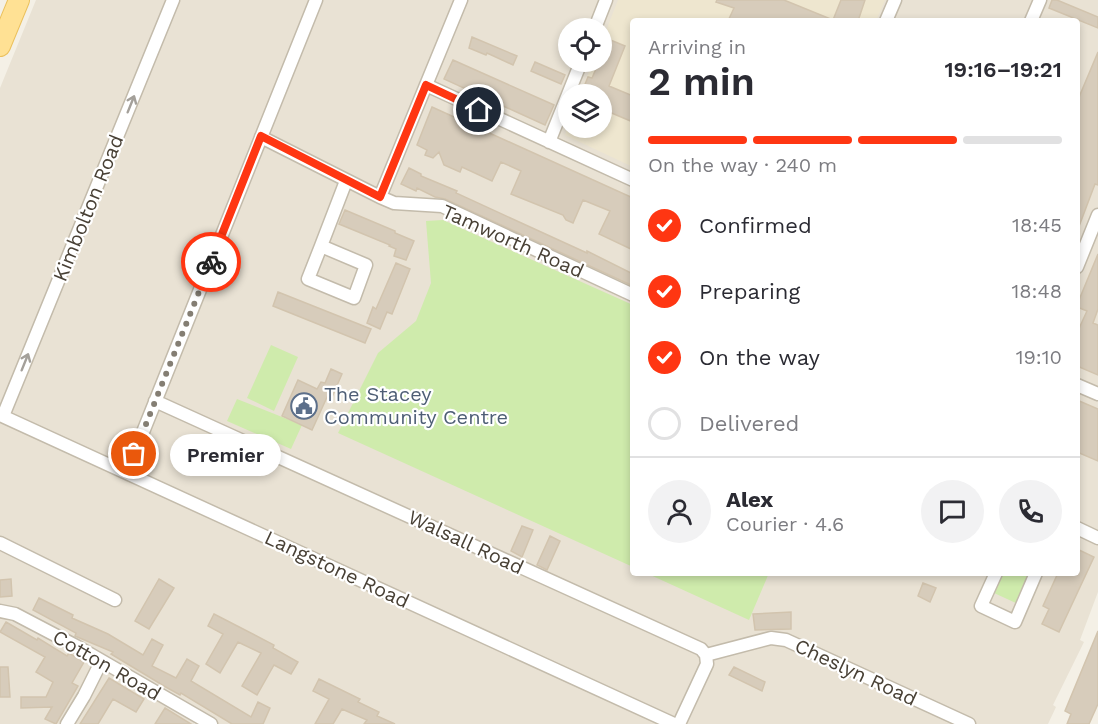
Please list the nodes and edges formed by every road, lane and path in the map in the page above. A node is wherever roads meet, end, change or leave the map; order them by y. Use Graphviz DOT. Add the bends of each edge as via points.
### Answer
graph roads {
  1 [pos="19,0"];
  2 [pos="173,0"];
  3 [pos="316,0"];
  4 [pos="461,0"];
  5 [pos="606,0"];
  6 [pos="895,0"];
  7 [pos="1040,0"];
  8 [pos="599,18"];
  9 [pos="887,18"];
  10 [pos="1032,18"];
  11 [pos="0,46"];
  12 [pos="577,72"];
  13 [pos="426,85"];
  14 [pos="261,136"];
  15 [pos="549,142"];
  16 [pos="630,179"];
  17 [pos="346,181"];
  18 [pos="380,197"];
  19 [pos="1098,215"];
  20 [pos="321,246"];
  21 [pos="1080,260"];
  22 [pos="630,294"];
  23 [pos="1080,386"];
  24 [pos="1098,394"];
  25 [pos="155,401"];
  26 [pos="2,416"];
  27 [pos="127,472"];
  28 [pos="1080,529"];
  29 [pos="1098,538"];
  30 [pos="0,543"];
  31 [pos="995,576"];
  32 [pos="1035,576"];
  33 [pos="115,600"];
  34 [pos="0,611"];
  35 [pos="706,655"];
  36 [pos="101,662"];
  37 [pos="67,724"];
  38 [pos="211,724"];
  39 [pos="674,724"];
  40 [pos="679,724"];
  41 [pos="969,724"];
  1 -- 11 [label="main road"];
  26 -- 2 [label="street, Kimbolton Road, one-way"];
  3 -- 14 [label="street"];
  4 -- 13 [label="street"];
  5 -- 8 [label="street"];
  6 -- 9 [label="street"];
  7 -- 10 [label="street"];
  12 -- 15 [label="street"];
  13 -- 15 [label="street"];
  13 -- 18 [label="street"];
  14 -- 17 [label="street, Tamworth Road"];
  14 -- 25 [label="street"];
  15 -- 16 [label="street"];
  17 -- 18 [label="street, Tamworth Road"];
  17 -- 20 [label="street"];
  18 -- 22 [label="street, Tamworth Road" via="394,203 442,206"];
  19 -- 21 [label="street"];
  20 -- 20 [label="street" via="308,279 354,298 366,266"];
  23 -- 24 [label="street"];
  25 -- 27 [label="street"];
  25 -- 35 [label="street, Walsall Road"];
  26 -- 27 [label="street, Langstone Road"];
  27 -- 39 [label="street, Langstone Road"];
  28 -- 29 [label="street"];
  30 -- 33 [label="street"];
  31 -- 32 [label="street" via="981,606 1015,622"];
  34 -- 36 [label="street, Cotton Road" via="15,614"];
  35 -- 40 [label="street" via="707,664"];
  35 -- 41 [label="street, Cheslyn Road" via="771,638 786,640"];
  36 -- 37 [label="street"];
  36 -- 38 [label="street, Cotton Road"];
}
